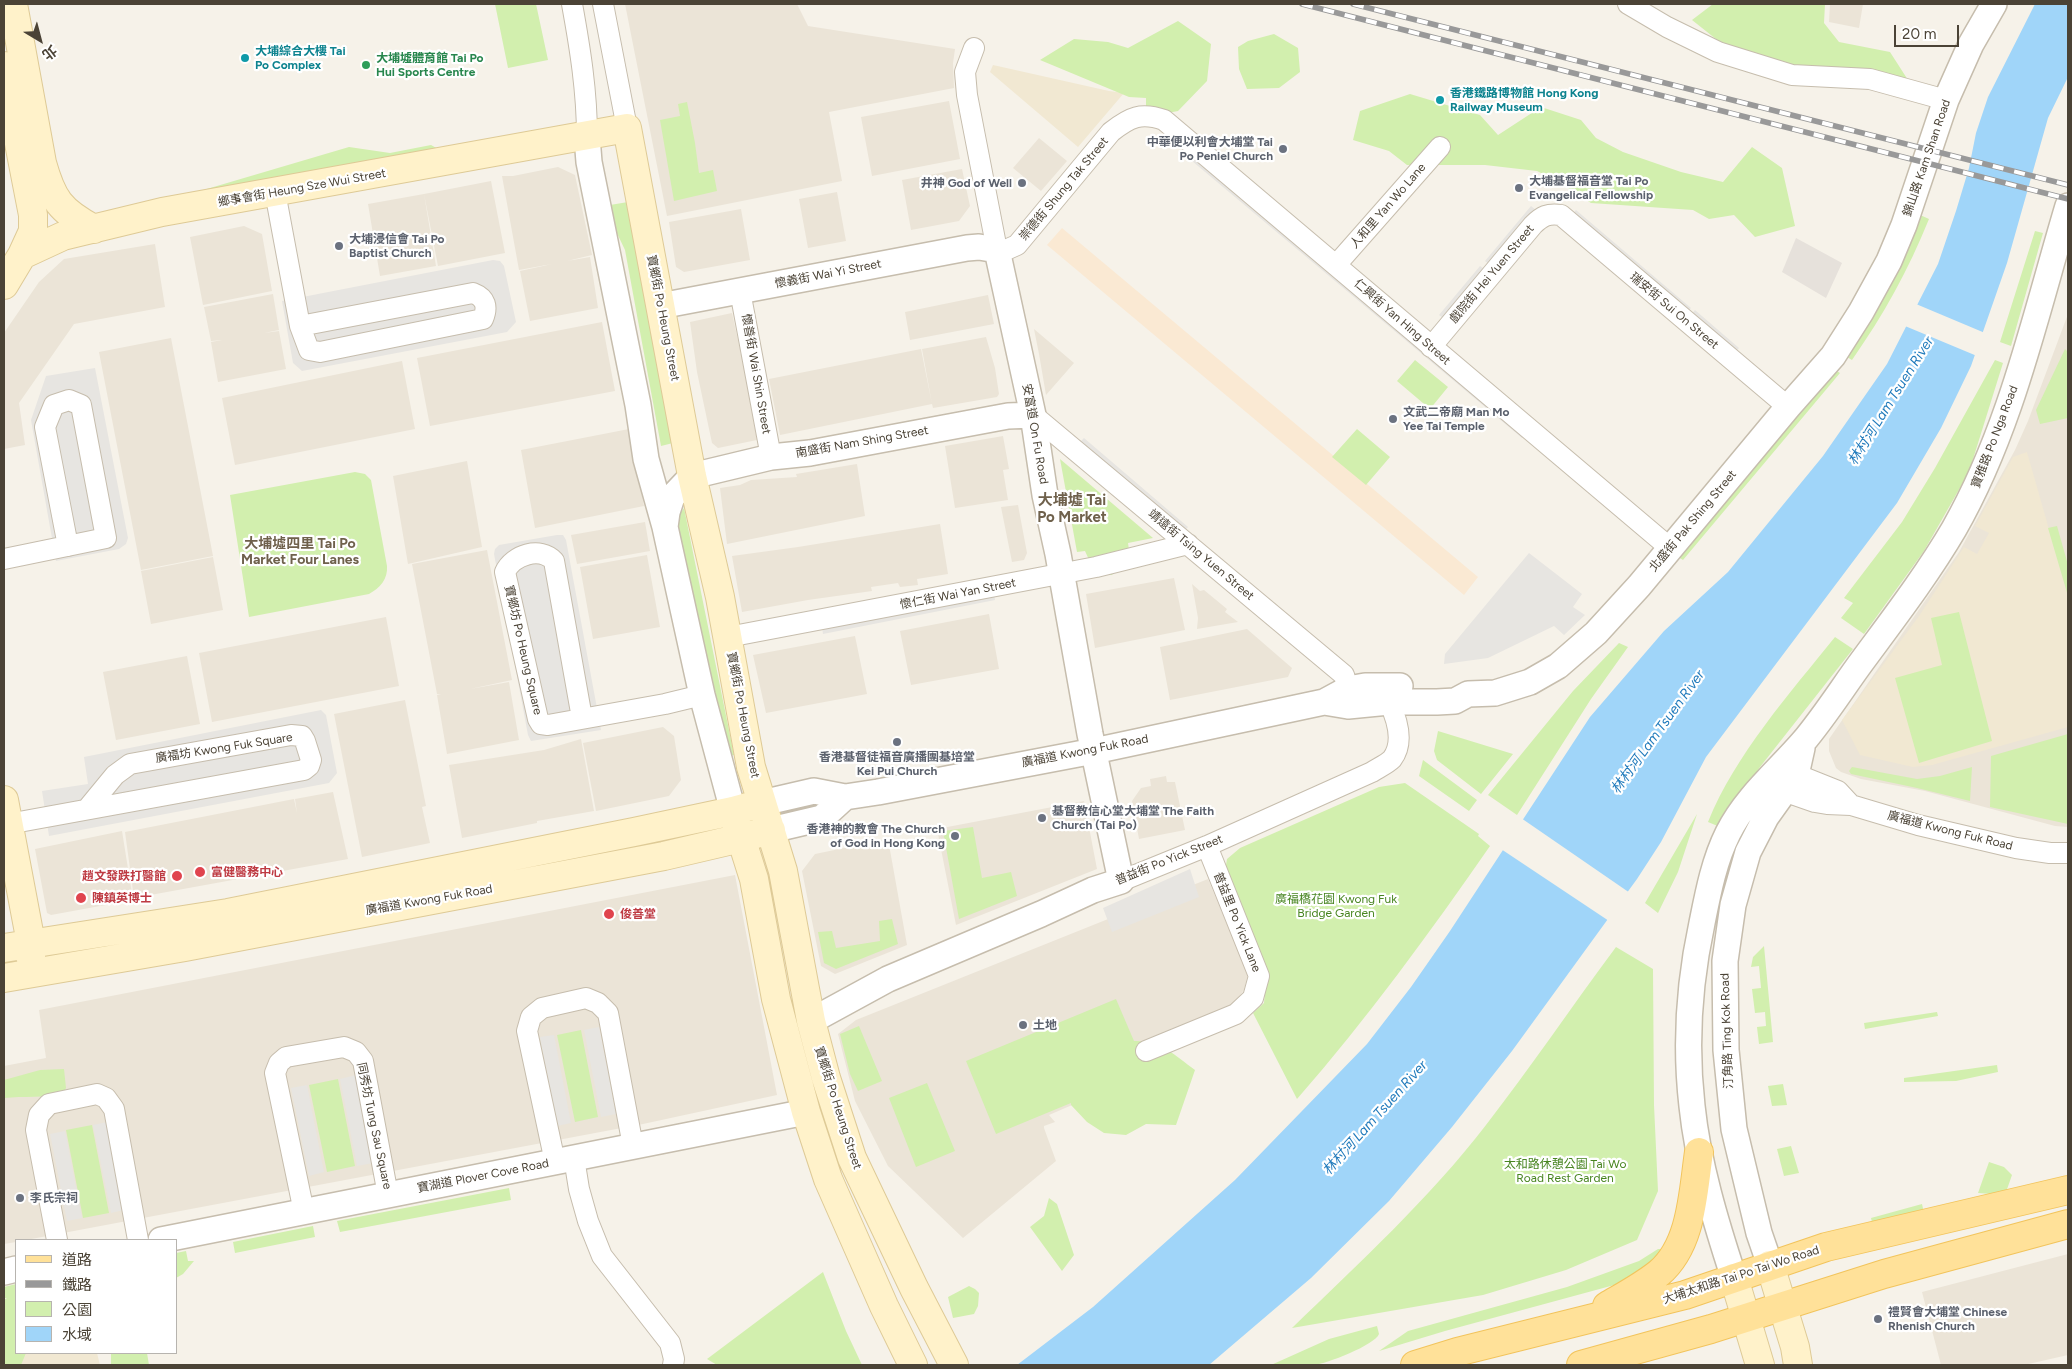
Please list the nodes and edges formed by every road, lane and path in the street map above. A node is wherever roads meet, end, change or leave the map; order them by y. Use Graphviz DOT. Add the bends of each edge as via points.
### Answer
graph roads {
  1 [pos="13,4"];
  2 [pos="572,4"];
  3 [pos="603,4"];
  4 [pos="1628,4"];
  5 [pos="1994,4"];
  6 [pos="974,48"];
  7 [pos="9,65"];
  8 [pos="1946,100"];
  9 [pos="1127,119"];
  10 [pos="627,128"];
  11 [pos="587,137"];
  12 [pos="1440,147"];
  13 [pos="275,192"];
  14 [pos="2068,206"];
  15 [pos="1561,215"];
  16 [pos="94,229"];
  17 [pos="997,250"];
  18 [pos="22,255"];
  19 [pos="1336,265"];
  20 [pos="4,285"];
  21 [pos="740,291"];
  22 [pos="660,306"];
  23 [pos="1861,312"];
  24 [pos="300,326"];
  25 [pos="1431,347"];
  26 [pos="1788,407"];
  27 [pos="1033,415"];
  28 [pos="771,457"];
  29 [pos="692,476"];
  30 [pos="665,527"];
  31 [pos="1188,544"];
  32 [pos="68,546"];
  33 [pos="1670,548"];
  34 [pos="4,559"];
  35 [pos="1062,574"];
  36 [pos="728,637"];
  37 [pos="1495,693"];
  38 [pos="1468,694"];
  39 [pos="702,695"];
  40 [pos="1348,698"];
  41 [pos="1389,702"];
  42 [pos="582,718"];
  43 [pos="1804,742"];
  44 [pos="1094,751"];
  45 [pos="1781,779"];
  46 [pos="845,797"];
  47 [pos="762,803"];
  48 [pos="88,809"];
  49 [pos="733,811"];
  50 [pos="6,812"];
  51 [pos="771,830"];
  52 [pos="741,838"];
  53 [pos="1207,846"];
  54 [pos="2062,855"];
  55 [pos="1121,880"];
  56 [pos="31,943"];
  57 [pos="4,948"];
  58 [pos="32,974"];
  59 [pos="4,978"];
  60 [pos="809,1013"];
  61 [pos="1146,1051"];
  62 [pos="806,1112"];
  63 [pos="633,1146"];
  64 [pos="1699,1152"];
  65 [pos="564,1160"];
  66 [pos="2068,1190"];
  67 [pos="388,1195"];
  68 [pos="304,1212"];
  69 [pos="2068,1224"];
  70 [pos="57,1239"];
  71 [pos="138,1239"];
  72 [pos="166,1239"];
  73 [pos="1770,1265"];
  74 [pos="1734,1278"];
  75 [pos="1782,1306"];
  76 [pos="1745,1318"];
  77 [pos="1579,1321"];
  78 [pos="673,1365"];
  79 [pos="913,1365"];
  80 [pos="954,1365"];
  81 [pos="1414,1365"];
  82 [pos="1581,1365"];
  83 [pos="1760,1365"];
  84 [pos="1798,1365"];
  1 -- 7 [label="main road"];
  2 -- 11 [label="street" via="583,70"];
  3 -- 10 [label="street, 寶鄉街 Po Heung Street"];
  4 -- 8 [label="street" via="1718,52 1792,75 1870,79"];
  5 -- 8 [label="street, 錦山路 Kam Shan Road" via="1971,44"];
  6 -- 17 [label="street, 安富道 On Fu Road" via="965,72"];
  7 -- 16 [label="main road" via="47,182 59,204 71,217"];
  7 -- 18 [label="main road" via="33,214 33,231"];
  8 -- 23 [label="street, 錦山路 Kam Shan Road" via="1904,225 1889,261"];
  9 -- 17 [label="street, 崇德街 Shung Tak Street" via="1111,132 1017,245"];
  9 -- 19 [label="street, 仁興街 Yan Hing Street" via="1144,115 1164,120"];
  10 -- 11 [label="main road"];
  10 -- 22 [label="main road, 寶鄉街 Po Heung Street"];
  11 -- 13 [label="main road, 鄉事會街 Heung Sze Wui Street"];
  11 -- 30 [label="street" via="589,162 646,459"];
  12 -- 19 [label="street, 人和里 Yan Wo Lane"];
  13 -- 16 [label="main road, 鄉事會街 Heung Sze Wui Street" via="162,212"];
  13 -- 24 [label="street"];
  14 -- 43 [label="street, 寶雅路 Po Nga Road" via="2023,361 1983,473 1935,560"];
  15 -- 25 [label="street, 戲院街 Hei Yuen Street" via="1542,216 1533,225"];
  15 -- 26 [label="street, 瑞安街 Sui On Street"];
  16 -- 18 [label="main road, 鄉事會街 Heung Sze Wui Street" via="63,236"];
  17 -- 21 [label="street, 懷義街 Wai Yi Street" via="979,246"];
  17 -- 27 [label="street, 安富道 On Fu Road"];
  18 -- 20 [label="main road"];
  19 -- 25 [label="street, 仁興街 Yan Hing Street"];
  21 -- 22 [label="street, 懷義街 Wai Yi Street"];
  21 -- 28 [label="street, 懷善街 Wai Shin Street"];
  22 -- 29 [label="main road, 寶鄉街 Po Heung Street"];
  23 -- 26 [label="street, 北盛街 Pak Shing Street" via="1833,356"];
  24 -- 24 [label="street" via="473,294 486,302 483,319 320,352 309,350"];
  25 -- 33 [label="street, 仁興街 Yan Hing Street"];
  26 -- 33 [label="street, 北盛街 Pak Shing Street"];
  27 -- 28 [label="street, 南盛街 Nam Shing Street" via="1008,416 810,453"];
  27 -- 31 [label="street, 靖遠街 Tsing Yuen Street"];
  27 -- 35 [label="street, 安富道 On Fu Road" via="1045,495"];
  28 -- 29 [label="street, 南盛街 Nam Shing Street"];
  29 -- 30 [label="street" via="672,497"];
  29 -- 36 [label="main road, 寶鄉街 Po Heung Street"];
  30 -- 39 [label="street"];
  31 -- 35 [label="street, 懷仁街 Wai Yan Street"];
  31 -- 40 [label="street, 靖遠街 Tsing Yuen Street" via="1344,675"];
  32 -- 32 [label="street" via="106,538 81,405 69,400 54,406 45,427"];
  32 -- 34 [label="street"];
  33 -- 37 [label="street, 北盛街 Pak Shing Street" via="1596,633 1558,666 1530,682"];
  35 -- 36 [label="street, 懷仁街 Wai Yan Street"];
  35 -- 44 [label="street, 安富道 On Fu Road"];
  36 -- 47 [label="main road, 寶鄉街 Po Heung Street" via="751,767"];
  37 -- 38 [label="street, 廣福道 Kwong Fuk Road"];
  38 -- 40 [label="street, 廣福道 Kwong Fuk Road" via="1457,686 1381,686"];
  38 -- 41 [label="street, 廣福道 Kwong Fuk Road" via="1455,701"];
  39 -- 42 [label="street, 寶鄉坊 Po Heung Square"];
  39 -- 49 [label="street"];
  40 -- 41 [label="street, 廣福道 Kwong Fuk Road"];
  40 -- 44 [label="street, 廣福道 Kwong Fuk Road"];
  41 -- 53 [label="street, 普益街 Po Yick Street" via="1396,716 1399,744 1391,759 1372,772"];
  42 -- 42 [label="street, 寶鄉坊 Po Heung Square" via="548,725 538,720 505,572 516,558 542,553 554,561"];
  43 -- 45 [label="street, 汀角路 Ting Kok Road"];
  44 -- 46 [label="street, 廣福道 Kwong Fuk Road"];
  44 -- 55 [label="street, 安富道 On Fu Road"];
  45 -- 54 [label="street, 廣福道 Kwong Fuk Road" via="1823,804 1851,805 1918,825 2016,848"];
  45 -- 64 [label="street, 汀角路 Ting Kok Road" via="1742,811 1728,832 1708,889 1693,966 1689,1040 1691,1105"];
  45 -- 73 [label="street, 汀角路 Ting Kok Road" via="1748,852 1733,905 1724,980 1726,1050 1734,1129 1758,1233"];
  46 -- 47 [label="street, 廣福道 Kwong Fuk Road" via="814,791"];
  46 -- 51 [label="street, 廣福道 Kwong Fuk Road" via="822,818"];
  47 -- 49 [label="main road, 廣福道 Kwong Fuk Road"];
  47 -- 51 [label="main road, 寶鄉街 Po Heung Street"];
  48 -- 48 [label="street, 廣福坊 Kwong Fuk Square" via="115,774 130,764 291,735 302,736 312,760 304,770"];
  48 -- 50 [label="street, 廣福坊 Kwong Fuk Square"];
  49 -- 52 [label="main road"];
  49 -- 56 [label="main road, 廣福道 Kwong Fuk Road" via="228,913"];
  50 -- 56 [label="main road"];
  51 -- 52 [label="main road, 廣福道 Kwong Fuk Road"];
  51 -- 60 [label="main road, 寶鄉街 Po Heung Street" via="783,871"];
  52 -- 58 [label="main road, 廣福道 Kwong Fuk Road" via="664,856"];
  52 -- 62 [label="main road" via="754,879 776,999"];
  53 -- 55 [label="street, 普益街 Po Yick Street"];
  53 -- 61 [label="street, 普益里 Po Yick Lane" via="1259,976 1253,998 1236,1014"];
  55 -- 60 [label="street, 普益街 Po Yick Street" via="888,979 858,984"];
  56 -- 57 [label="main road, 廣福道 Kwong Fuk Road"];
  56 -- 58 [label="main road"];
  58 -- 59 [label="main road, 廣福道 Kwong Fuk Road"];
  60 -- 80 [label="main road, 寶鄉街 Po Heung Street" via="852,1158"];
  62 -- 63 [label="street, 寶湖道 Plover Cove Road"];
  62 -- 79 [label="main road" via="828,1179"];
  63 -- 65 [label="street, 寶湖道 Plover Cove Road"];
  63 -- 65 [label="street" via="608,1013 598,1003 586,998 542,1008 532,1017 527,1031"];
  64 -- 74 [label="street, 汀角路 Ting Kok Road"];
  64 -- 77 [label="main road" via="1687,1224 1674,1256 1660,1272 1633,1291"];
  65 -- 67 [label="street, 寶湖道 Plover Cove Road"];
  65 -- 78 [label="street" via="579,1189 602,1256 670,1343"];
  66 -- 73 [label="main road, 大埔太和路 Tai Po Tai Wo Road" via="1826,1248"];
  67 -- 68 [label="street, 寶湖道 Plover Cove Road"];
  67 -- 68 [label="street, 同秀坊 Tung Sau Square" via="363,1061 356,1052 344,1047 286,1057 276,1072"];
  68 -- 72 [label="street, 寶湖道 Plover Cove Road"];
  69 -- 75 [label="main road" via="1884,1274"];
  70 -- 71 [label="street" via="36,1130 39,1115 49,1104 97,1094 106,1098 114,1109"];
  73 -- 74 [label="main road, 大埔太和路 Tai Po Tai Wo Road"];
  73 -- 75 [label="main road, 汀角路 Ting Kok Road"];
  74 -- 76 [label="main road, 汀角路 Ting Kok Road"];
  74 -- 77 [label="main road, 大埔太和路 Tai Po Tai Wo Road" via="1669,1299"];
  75 -- 76 [label="main road"];
  75 -- 84 [label="main road, 汀角路 Ting Kok Road"];
  76 -- 82 [label="main road"];
  76 -- 83 [label="main road, 汀角路 Ting Kok Road"];
  77 -- 81 [label="main road, 大埔太和路 Tai Po Tai Wo Road"];
}
